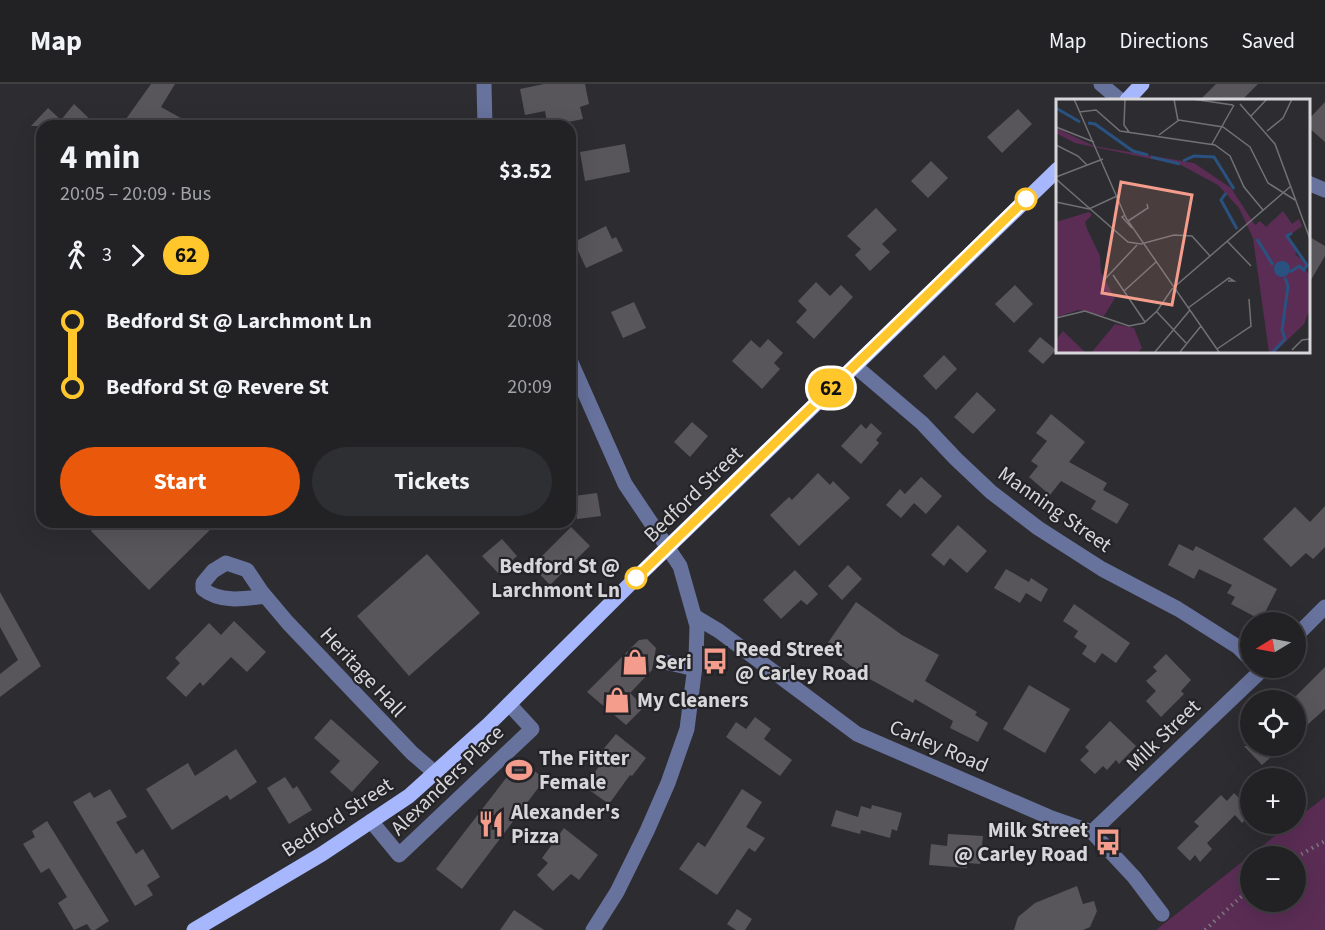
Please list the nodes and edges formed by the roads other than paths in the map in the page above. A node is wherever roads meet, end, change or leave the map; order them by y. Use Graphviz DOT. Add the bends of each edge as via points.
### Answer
graph roads {
  1 [pos="483,84"];
  2 [pos="1101,84"];
  3 [pos="1143,84"];
  4 [pos="1119,99"];
  5 [pos="1128,99"];
  6 [pos="485,120"];
  7 [pos="1056,171"];
  8 [pos="1310,184"];
  9 [pos="1325,190"];
  10 [pos="855,366"];
  11 [pos="576,374"];
  12 [pos="668,547"];
  13 [pos="265,596"];
  14 [pos="1325,608"];
  15 [pos="694,616"];
  16 [pos="1306,626"];
  17 [pos="1240,649"];
  18 [pos="665,662"];
  19 [pos="695,669"];
  20 [pos="1246,678"];
  21 [pos="508,704"];
  22 [pos="434,772"];
  23 [pos="371,821"];
  24 [pos="1092,832"];
  25 [pos="1162,914"];
  26 [pos="194,930"];
  27 [pos="593,930"];
  1 -- 6 [label="street"];
  2 -- 4 [label="street"];
  3 -- 5 [label="main road"];
  7 -- 10 [label="main road, Bedford Street"];
  8 -- 9 [label="street"];
  10 -- 12 [label="main road, Bedford Street"];
  10 -- 17 [label="street, Manning Street" via="922,423 991,492 1038,528"];
  11 -- 12 [label="street" via="625,484"];
  12 -- 15 [label="street" via="682,572"];
  12 -- 21 [label="main road, Bedford Street"];
  13 -- 22 [label="street, Heritage Hall"];
  14 -- 16 [label="street"];
  15 -- 19 [label="street"];
  15 -- 24 [label="street, Carley Road" via="857,734"];
  18 -- 19 [label="street"];
  19 -- 27 [label="street" via="687,729 668,783 617,892"];
  20 -- 24 [label="street, Milk Street"];
  21 -- 22 [label="main road, Bedford Street"];
  21 -- 23 [label="street, Alexanders Place" via="532,729 399,855"];
  22 -- 23 [label="main road, Bedford Street" via="409,796"];
  23 -- 26 [label="main road, Bedford Street"];
  24 -- 25 [label="street, Carley Road"];
}
